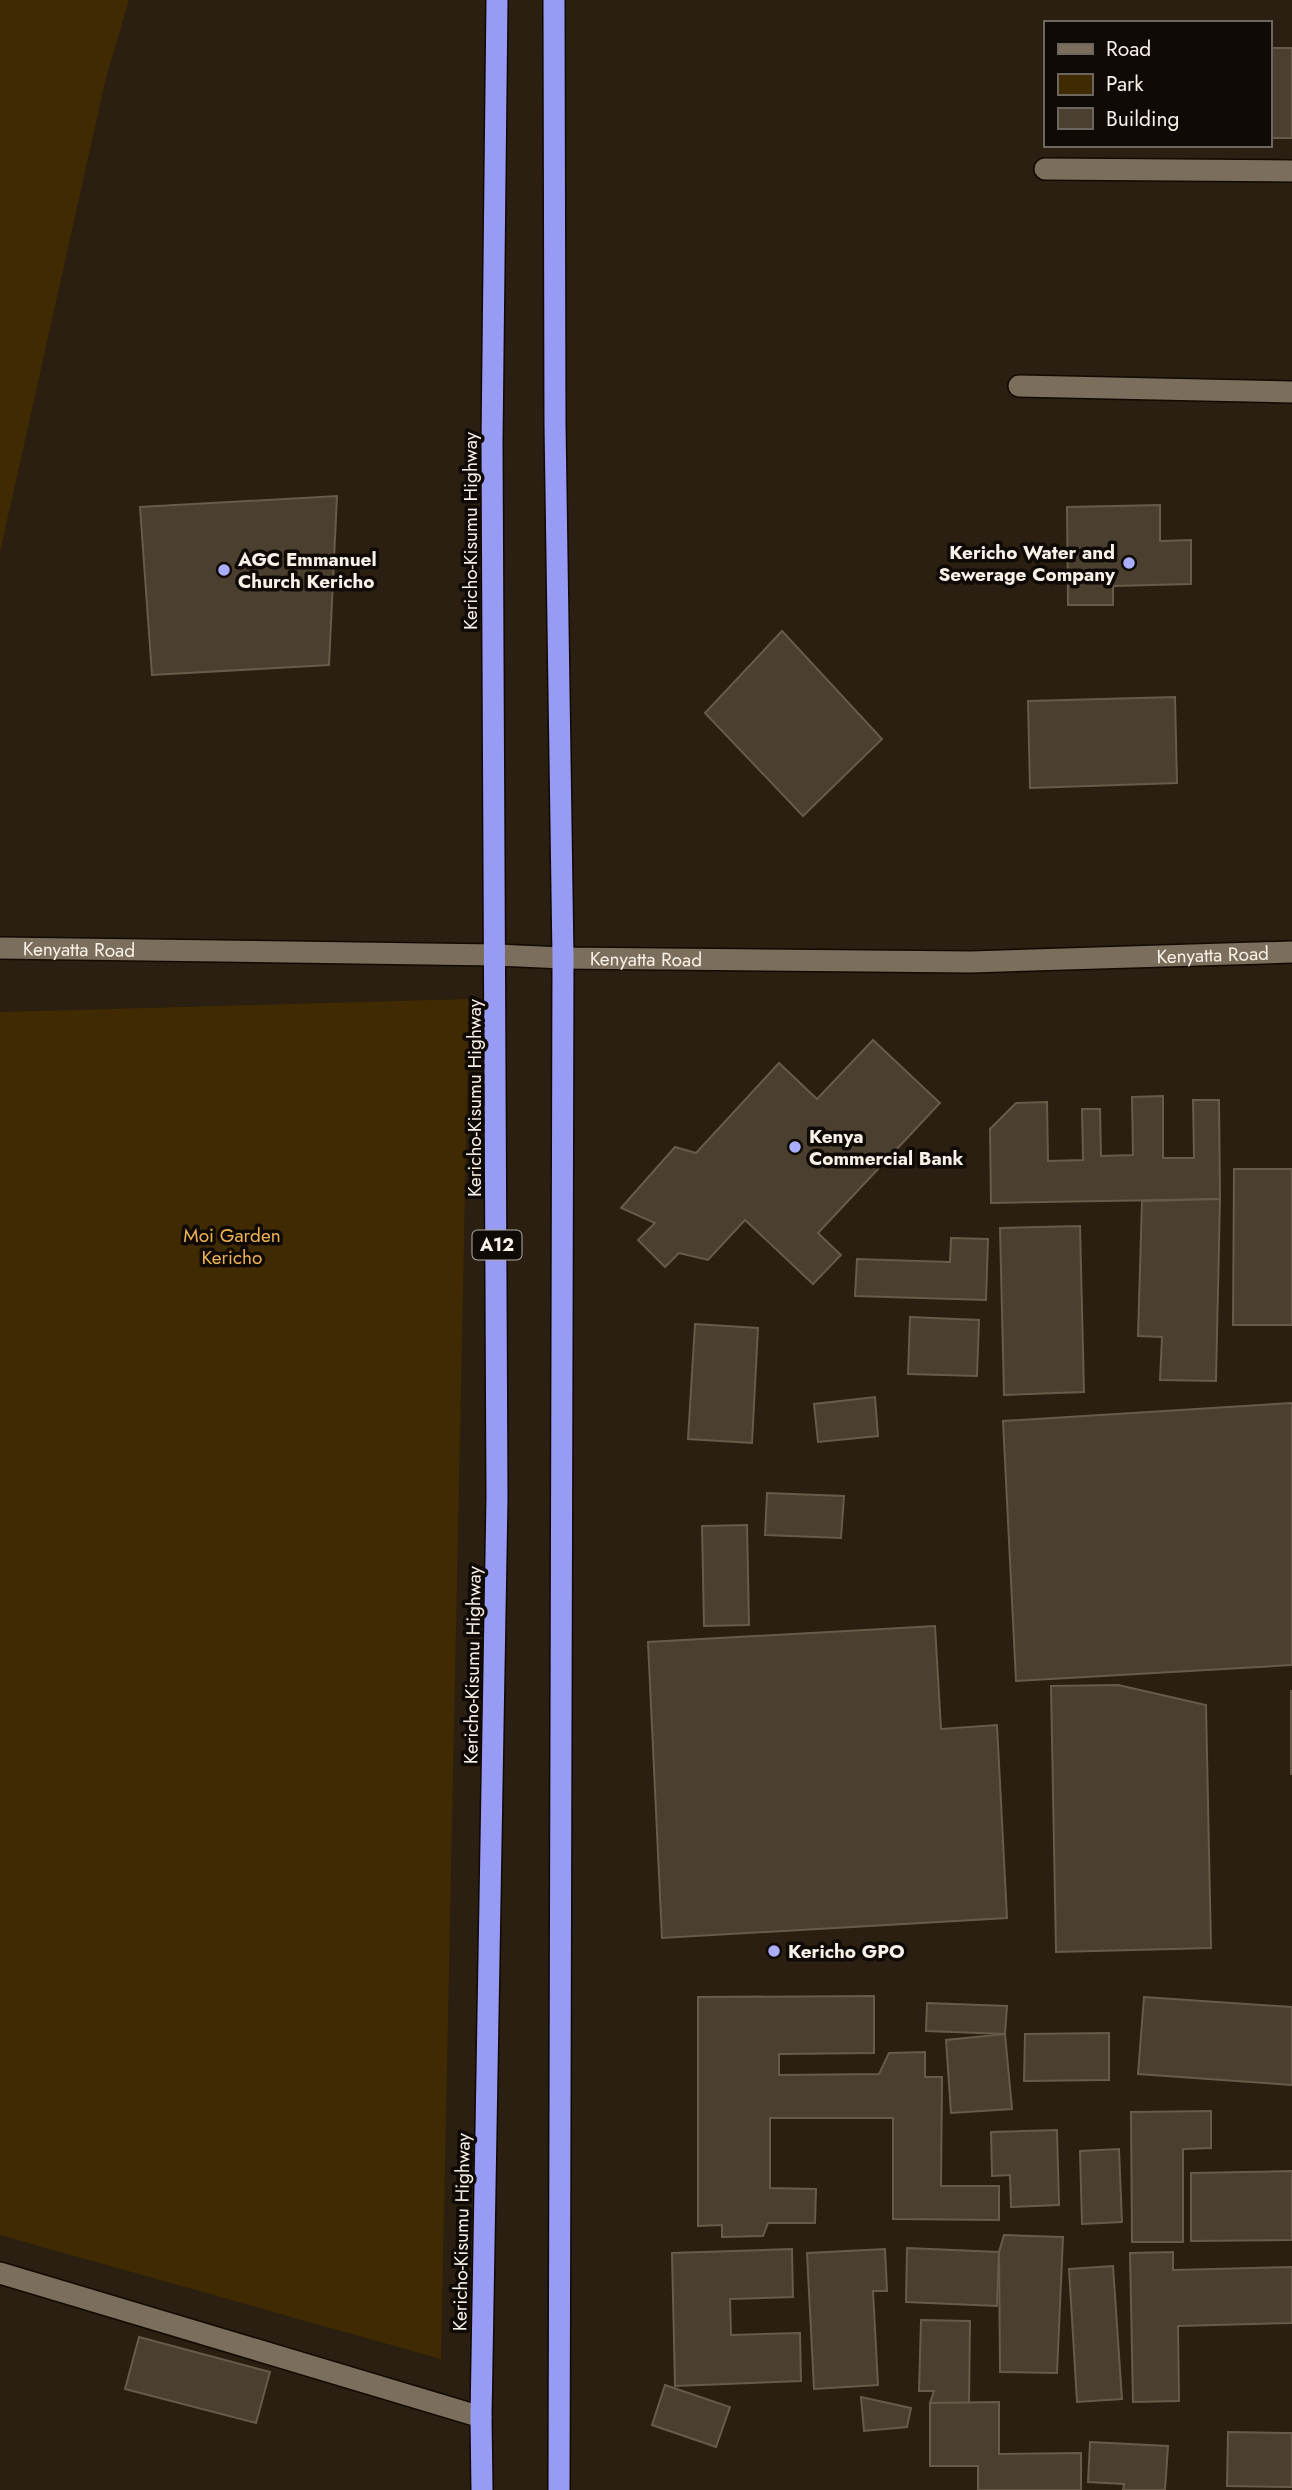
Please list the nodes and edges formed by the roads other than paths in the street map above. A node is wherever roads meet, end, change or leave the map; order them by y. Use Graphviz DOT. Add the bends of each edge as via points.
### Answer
graph roads {
  1 [pos="497,0"];
  2 [pos="554,0"];
  3 [pos="1045,169"];
  4 [pos="1292,171"];
  5 [pos="1019,386"];
  6 [pos="1292,392"];
  7 [pos="0,948"];
  8 [pos="1292,951"];
  9 [pos="496,955"];
  10 [pos="563,958"];
  11 [pos="0,2273"];
  12 [pos="481,2417"];
  13 [pos="482,2490"];
  14 [pos="559,2490"];
  1 -- 9 [label="highway, Kericho-Kisumu Highway / A12" via="492,428"];
  2 -- 10 [label="highway"];
  3 -- 4 [label="street"];
  5 -- 6 [label="street"];
  7 -- 9 [label="street, Kenyatta Road"];
  8 -- 10 [label="street, Kenyatta Road" via="971,962"];
  9 -- 10 [label="street, Kenyatta Road"];
  9 -- 12 [label="highway, Kericho-Kisumu Highway / A12" via="498,1498"];
  10 -- 14 [label="highway"];
  11 -- 12 [label="street"];
  12 -- 13 [label="highway, Kericho-Kisumu Highway / A12"];
}
